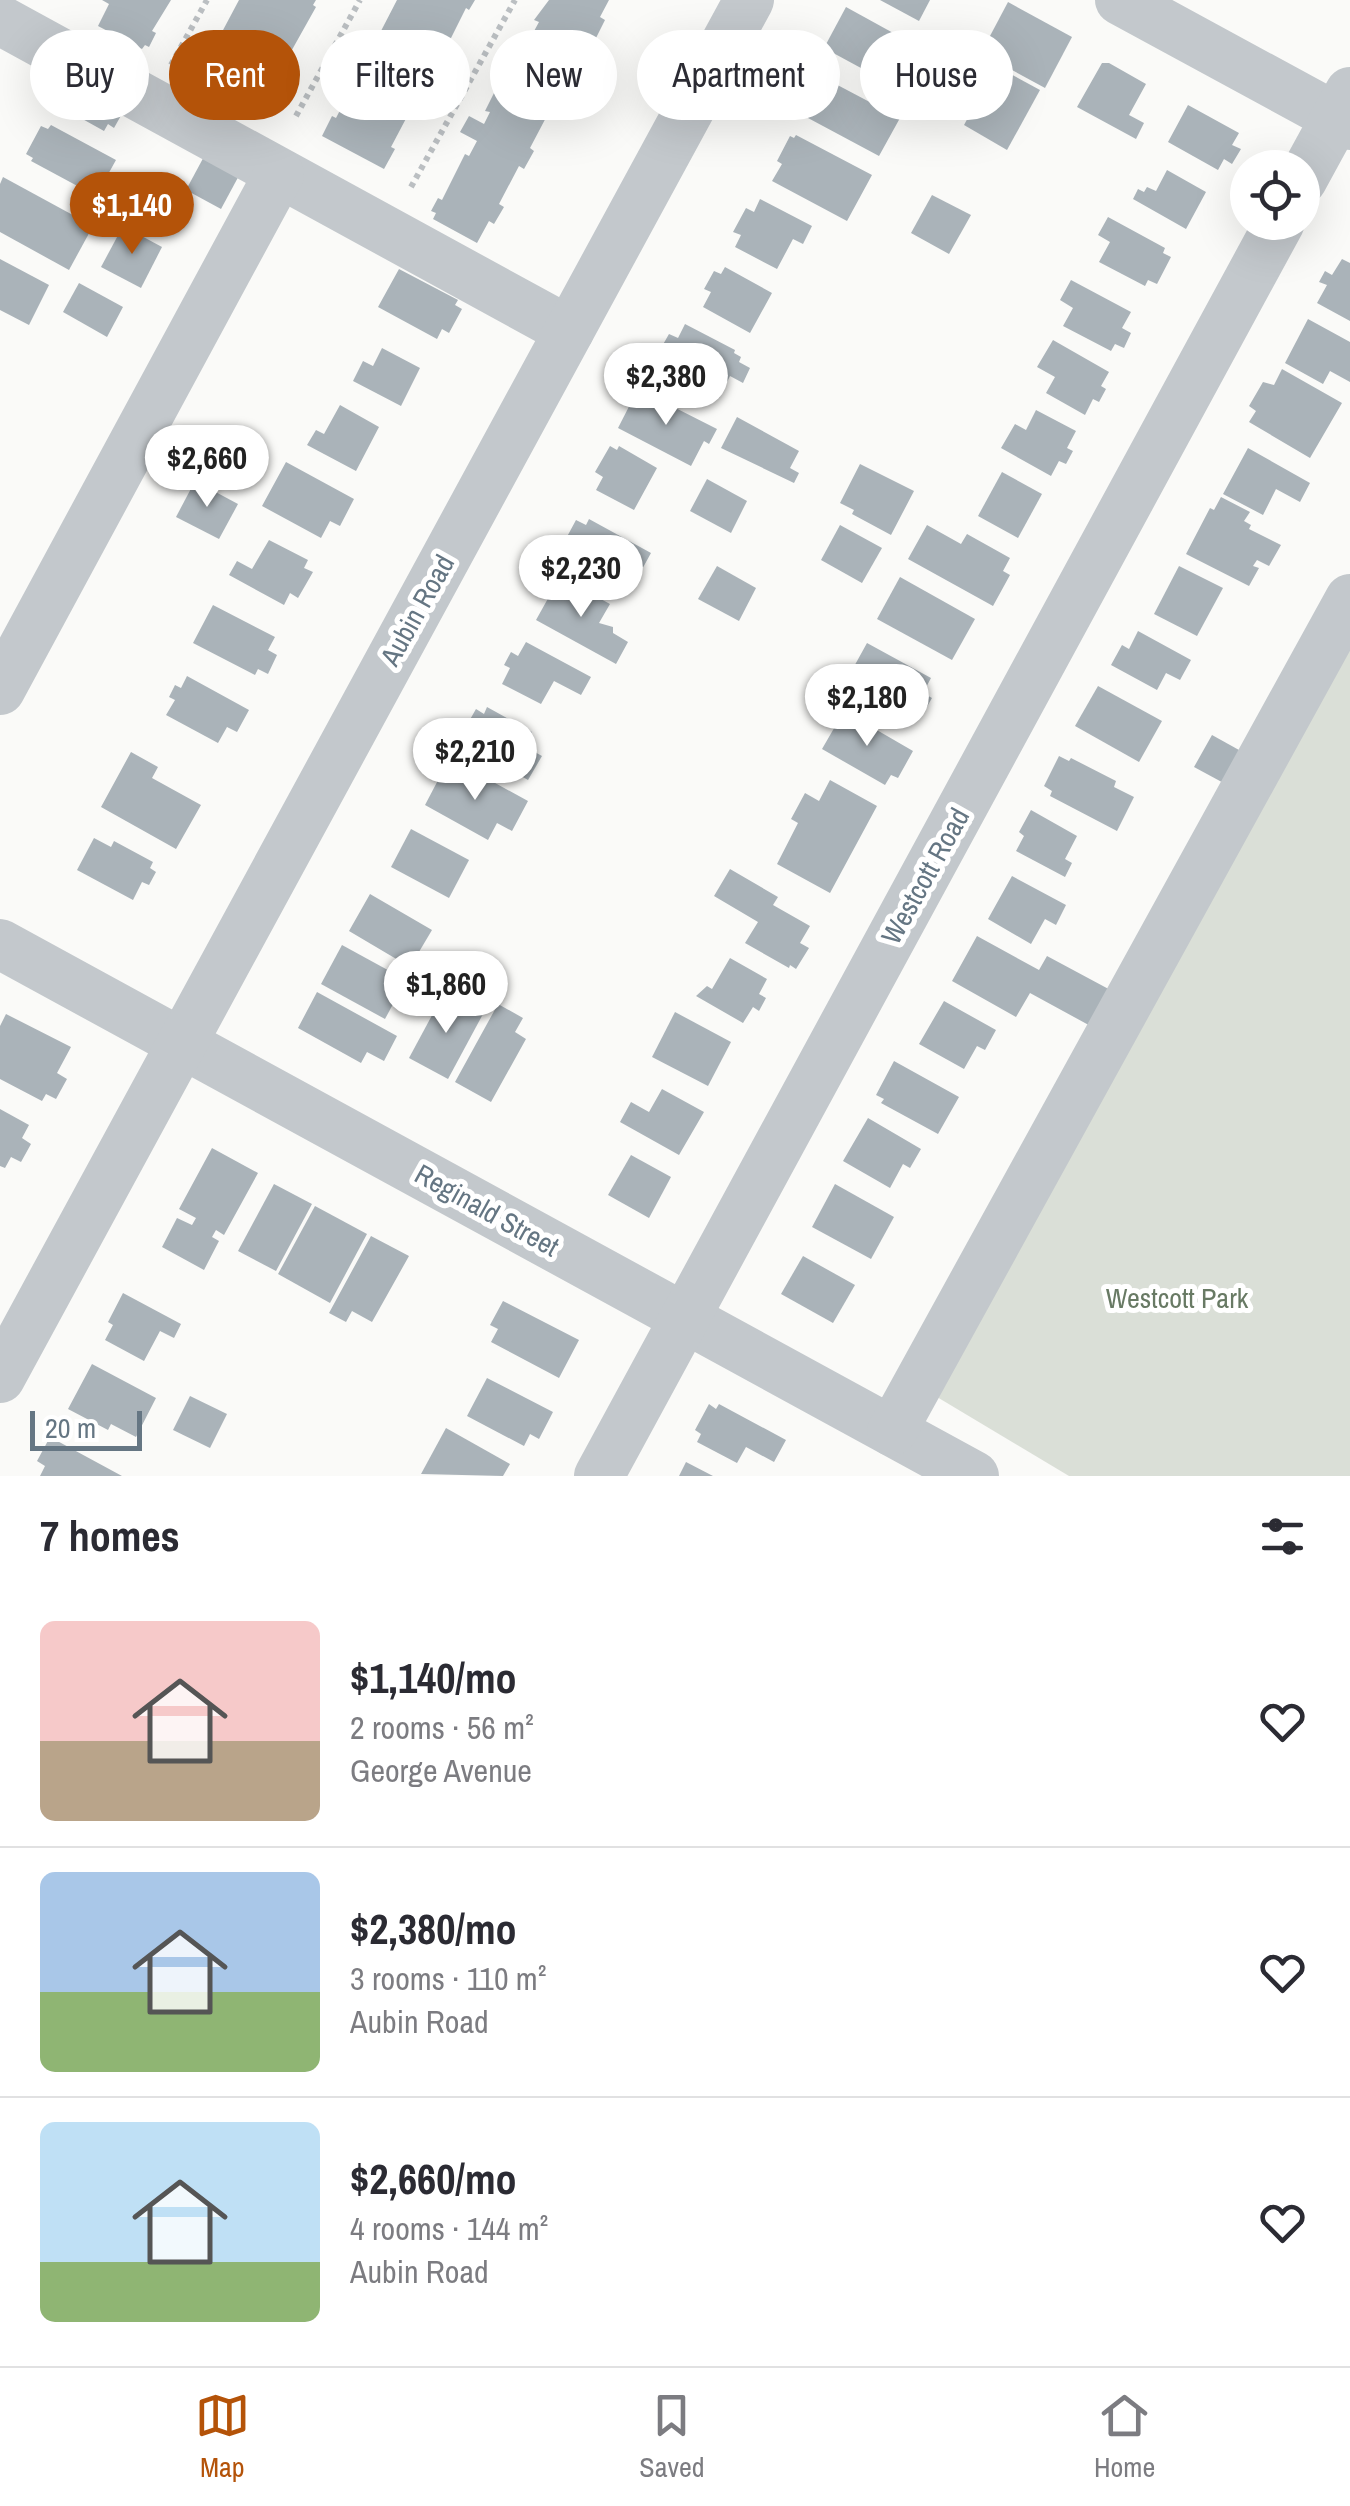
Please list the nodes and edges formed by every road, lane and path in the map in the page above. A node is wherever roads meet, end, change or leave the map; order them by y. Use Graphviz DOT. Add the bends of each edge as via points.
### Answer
graph roads {
  1 [pos="4,0"];
  2 [pos="206,0"];
  3 [pos="360,0"];
  4 [pos="515,0"];
  5 [pos="748,0"];
  6 [pos="1120,0"];
  7 [pos="0,8"];
  8 [pos="0,20"];
  9 [pos="190,30"];
  10 [pos="300,109"];
  11 [pos="1345,111"];
  12 [pos="1320,151"];
  13 [pos="280,174"];
  14 [pos="410,187"];
  15 [pos="1270,240"];
  16 [pos="569,330"];
  17 [pos="1350,599"];
  18 [pos="0,690"];
  19 [pos="0,944"];
  20 [pos="182,1043"];
  21 [pos="685,1318"];
  22 [pos="0,1378"];
  23 [pos="892,1431"];
  24 [pos="599,1476"];
  25 [pos="974,1476"];
  1 -- 7 [label="street"];
  2 -- 9 [label="path"];
  3 -- 10 [label="path"];
  4 -- 14 [label="path"];
  5 -- 16 [label="street, Aubin Road"];
  6 -- 11 [label="street"];
  8 -- 13 [label="street"];
  11 -- 12 [label="street"];
  13 -- 16 [label="street"];
  13 -- 18 [label="street"];
  15 -- 21 [label="street, Westcott Road"];
  16 -- 20 [label="street, Aubin Road"];
  17 -- 23 [label="street"];
  19 -- 20 [label="street, Reginald Street"];
  20 -- 21 [label="street, Reginald Street"];
  20 -- 22 [label="street, Aubin Road"];
  21 -- 23 [label="street, Reginald Street"];
  21 -- 24 [label="street, Westcott Road"];
  23 -- 25 [label="street, Reginald Street"];
}
